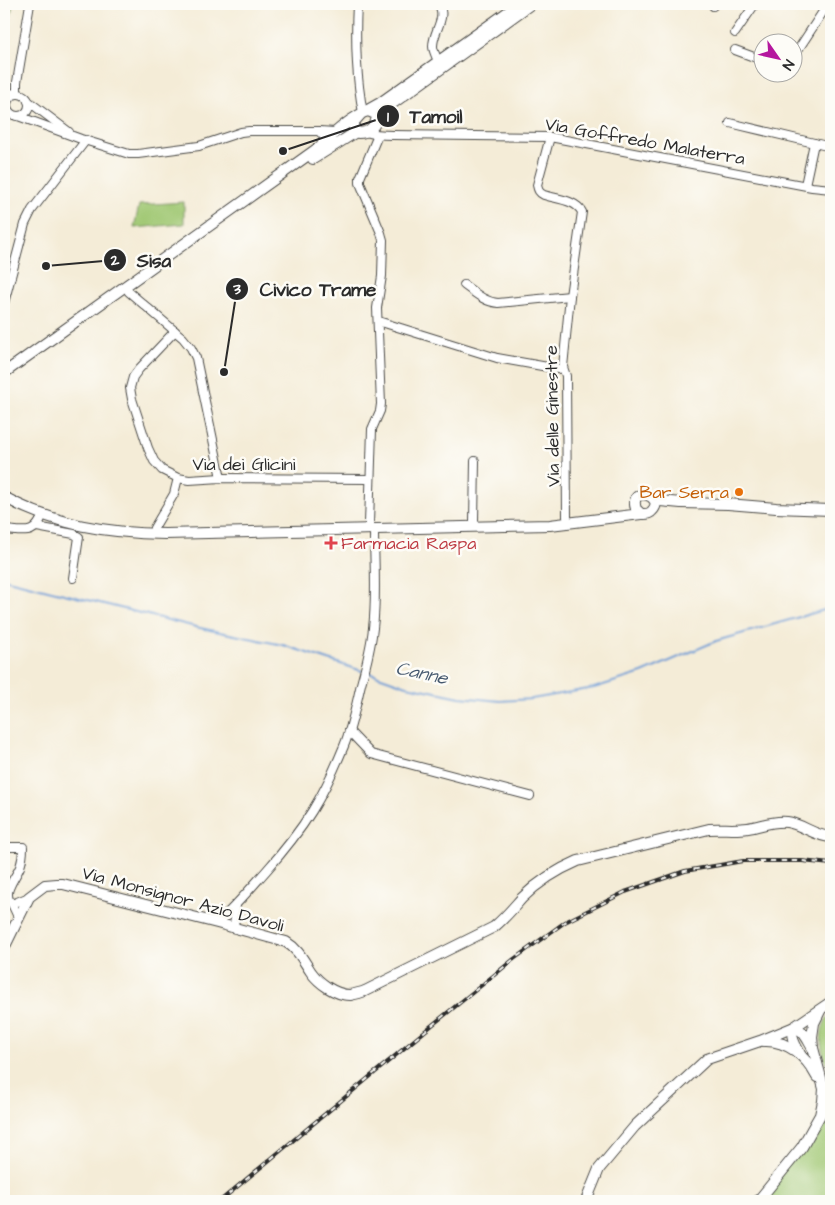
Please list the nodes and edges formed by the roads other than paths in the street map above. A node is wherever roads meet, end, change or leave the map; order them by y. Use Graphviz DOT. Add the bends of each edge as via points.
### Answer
graph roads {
  1 [pos="30,4"];
  2 [pos="357,4"];
  3 [pos="438,4"];
  4 [pos="519,4"];
  5 [pos="532,4"];
  6 [pos="755,4"];
  7 [pos="828,4"];
  8 [pos="736,33"];
  9 [pos="802,44"];
  10 [pos="735,50"];
  11 [pos="752,56"];
  12 [pos="438,61"];
  13 [pos="4,91"];
  14 [pos="15,94"];
  15 [pos="28,101"];
  16 [pos="6,109"];
  17 [pos="362,113"];
  18 [pos="18,116"];
  19 [pos="730,123"];
  20 [pos="374,127"];
  21 [pos="356,132"];
  22 [pos="331,136"];
  23 [pos="550,138"];
  24 [pos="83,140"];
  25 [pos="344,140"];
  26 [pos="814,143"];
  27 [pos="831,146"];
  28 [pos="804,185"];
  29 [pos="831,189"];
  30 [pos="464,285"];
  31 [pos="129,292"];
  32 [pos="570,296"];
  33 [pos="4,303"];
  34 [pos="378,321"];
  35 [pos="175,331"];
  36 [pos="563,367"];
  37 [pos="4,373"];
  38 [pos="4,381"];
  39 [pos="475,461"];
  40 [pos="178,478"];
  41 [pos="221,478"];
  42 [pos="370,479"];
  43 [pos="4,490"];
  44 [pos="4,496"];
  45 [pos="653,498"];
  46 [pos="635,503"];
  47 [pos="681,503"];
  48 [pos="831,510"];
  49 [pos="646,513"];
  50 [pos="43,514"];
  51 [pos="568,517"];
  52 [pos="474,522"];
  53 [pos="37,527"];
  54 [pos="372,527"];
  55 [pos="154,528"];
  56 [pos="4,530"];
  57 [pos="73,578"];
  58 [pos="349,731"];
  59 [pos="530,796"];
  60 [pos="831,837"];
  61 [pos="4,847"];
  62 [pos="29,897"];
  63 [pos="12,904"];
  64 [pos="236,905"];
  65 [pos="18,917"];
  66 [pos="217,923"];
  67 [pos="234,928"];
  68 [pos="4,948"];
  69 [pos="831,1002"];
  70 [pos="820,1010"];
  71 [pos="794,1027"];
  72 [pos="760,1041"];
  73 [pos="813,1048"];
  74 [pos="801,1055"];
  75 [pos="824,1089"];
  76 [pos="586,1201"];
  77 [pos="758,1201"];
  1 -- 14 [label="street"];
  2 -- 17 [label="street" via="355,48"];
  3 -- 12 [label="street" via="442,14 433,49"];
  4 -- 12 [label="street"];
  5 -- 20 [label="street" via="385,109"];
  6 -- 8 [label="street"];
  7 -- 9 [label="street"];
  10 -- 11 [label="street"];
  12 -- 17 [label="street"];
  13 -- 14 [label="street"];
  14 -- 15 [label="street" via="24,95"];
  14 -- 16 [label="street" via="9,98"];
  15 -- 18 [label="street" via="27,111"];
  15 -- 24 [label="street"];
  16 -- 18 [label="street"];
  17 -- 20 [label="street" via="372,111 375,114"];
  17 -- 21 [label="street" via="354,122"];
  17 -- 22 [label="street"];
  18 -- 24 [label="street"];
  19 -- 26 [label="street"];
  20 -- 21 [label="street"];
  20 -- 23 [label="street, Via Goffredo Malaterra" via="393,135"];
  20 -- 34 [label="street" via="360,182 383,240"];
  21 -- 25 [label="street"];
  22 -- 24 [label="street" via="318,132 249,131 199,146 138,154"];
  22 -- 25 [label="street"];
  22 -- 37 [label="street"];
  23 -- 28 [label="street, Via Goffredo Malaterra"];
  23 -- 32 [label="street, Via delle Ginestre" via="538,189 544,195 574,204 582,212"];
  24 -- 33 [label="street" via="25,224"];
  25 -- 31 [label="street"];
  26 -- 27 [label="street"];
  26 -- 28 [label="street"];
  28 -- 29 [label="street, Via Goffredo Malaterra"];
  30 -- 32 [label="street" via="485,300 498,303"];
  31 -- 35 [label="street"];
  31 -- 38 [label="street"];
  32 -- 36 [label="street, Via delle Ginestre"];
  34 -- 36 [label="street" via="497,358 559,369"];
  34 -- 42 [label="street" via="381,404 372,429"];
  35 -- 40 [label="street, Via dei Glicini" via="139,369 130,388 154,461 162,470"];
  35 -- 41 [label="street" via="196,358"];
  36 -- 51 [label="street, Via delle Ginestre" via="566,376"];
  39 -- 52 [label="street"];
  40 -- 41 [label="street, Via dei Glicini"];
  40 -- 55 [label="street" via="174,494"];
  41 -- 42 [label="street, Via dei Glicini"];
  42 -- 54 [label="street"];
  43 -- 55 [label="street" via="33,505 77,519 120,527"];
  44 -- 50 [label="street"];
  45 -- 46 [label="street" via="642,494"];
  45 -- 47 [label="street"];
  45 -- 49 [label="street" via="653,510"];
  46 -- 49 [label="street" via="636,509"];
  46 -- 51 [label="street" via="624,510"];
  47 -- 48 [label="street"];
  47 -- 49 [label="street"];
  49 -- 54 [label="street" via="550,525"];
  50 -- 53 [label="street"];
  50 -- 54 [label="street" via="97,530 141,534"];
  51 -- 52 [label="street"];
  52 -- 54 [label="street"];
  53 -- 56 [label="street" via="32,531"];
  53 -- 57 [label="street" via="79,537"];
  54 -- 55 [label="street"];
  54 -- 58 [label="street" via="373,628"];
  58 -- 59 [label="street" via="372,754"];
  58 -- 64 [label="street" via="326,787 309,816"];
  60 -- 67 [label="street, Via Monsignor Azio Davoli" via="786,822 709,829 578,861 545,879 494,927 351,995 331,990 318,980 297,951 286,942"];
  61 -- 63 [label="street" via="23,847 21,865 7,896"];
  62 -- 63 [label="street"];
  62 -- 65 [label="street"];
  62 -- 66 [label="street, Via Monsignor Azio Davoli" via="45,885 63,884"];
  63 -- 65 [label="street"];
  64 -- 66 [label="street"];
  64 -- 67 [label="street"];
  65 -- 68 [label="street"];
  66 -- 67 [label="street, Via Monsignor Azio Davoli"];
  69 -- 70 [label="street"];
  70 -- 71 [label="street"];
  70 -- 73 [label="street" via="814,1023"];
  71 -- 72 [label="street"];
  71 -- 73 [label="street" via="800,1029"];
  71 -- 74 [label="street" via="792,1036"];
  72 -- 74 [label="street" via="773,1041"];
  72 -- 76 [label="street" via="707,1059 629,1133 599,1169"];
  73 -- 75 [label="street"];
  74 -- 75 [label="street"];
  75 -- 77 [label="street" via="820,1116 802,1147"];
}
